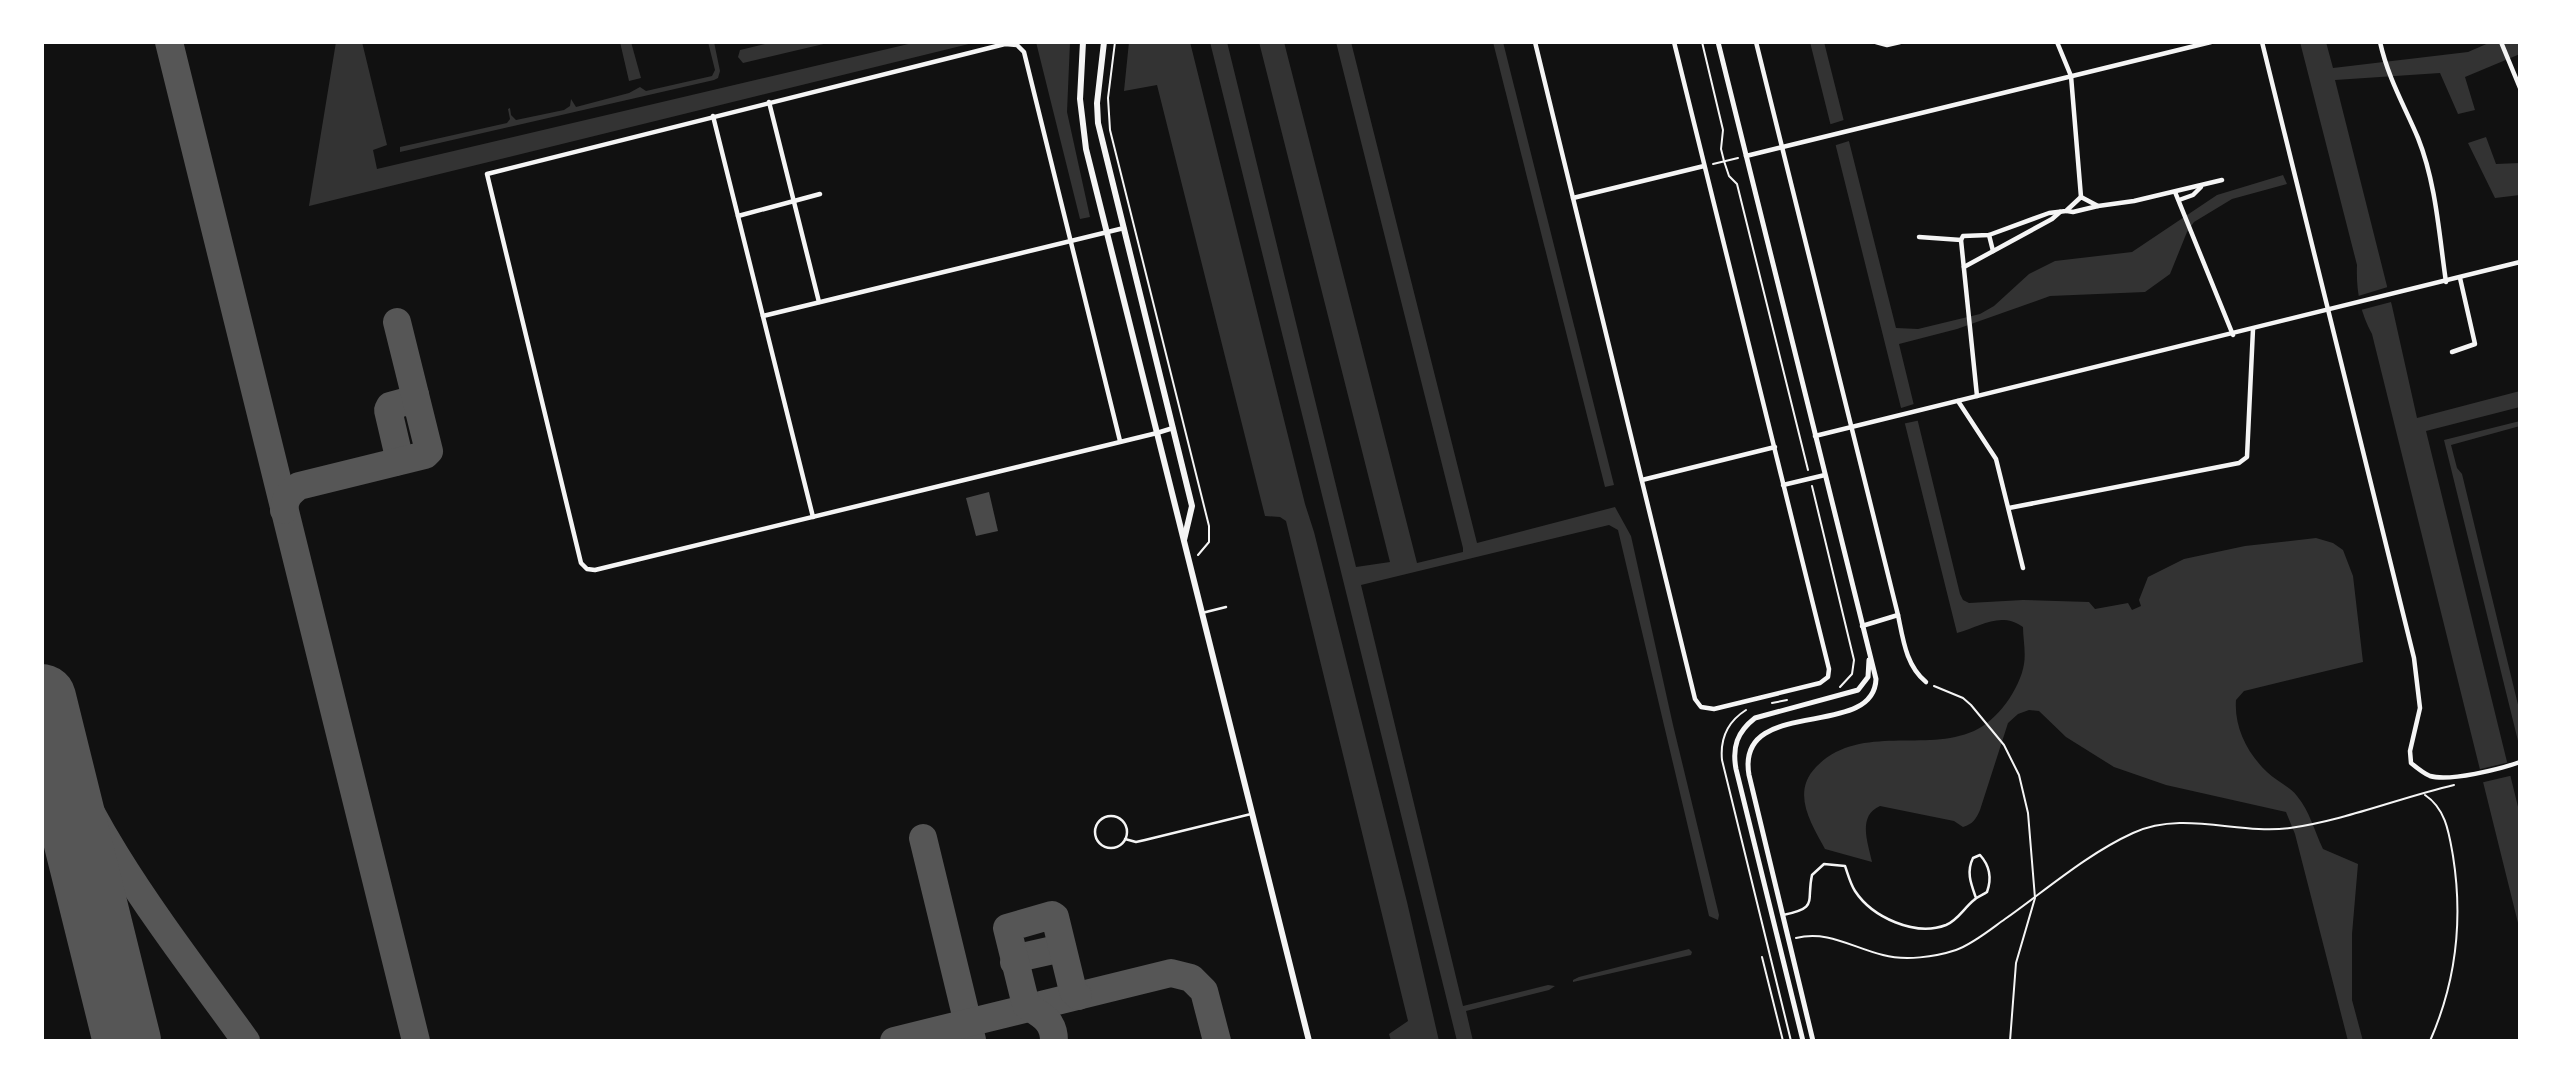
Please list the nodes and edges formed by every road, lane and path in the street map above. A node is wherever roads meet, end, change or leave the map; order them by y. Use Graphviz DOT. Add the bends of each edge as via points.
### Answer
graph roads {
  1 [pos="1083,42"];
  2 [pos="1104,42"];
  3 [pos="1115,42"];
  4 [pos="1535,42"];
  5 [pos="1674,42"];
  6 [pos="1702,42"];
  7 [pos="1718,42"];
  8 [pos="1756,42"];
  9 [pos="1876,42"];
  10 [pos="1900,42"];
  11 [pos="2057,42"];
  12 [pos="2211,42"];
  13 [pos="2262,42"];
  14 [pos="2380,42"];
  15 [pos="2501,42"];
  16 [pos="2071,76"];
  17 [pos="2520,88"];
  18 [pos="769,102"];
  19 [pos="713,116"];
  20 [pos="1782,147"];
  21 [pos="1746,156"];
  22 [pos="1724,161"];
  23 [pos="1704,166"];
  24 [pos="2222,180"];
  25 [pos="2201,187"];
  26 [pos="2175,192"];
  27 [pos="820,194"];
  28 [pos="2081,197"];
  29 [pos="1573,198"];
  30 [pos="2179,200"];
  31 [pos="794,201"];
  32 [pos="2098,206"];
  33 [pos="2063,212"];
  34 [pos="738,216"];
  35 [pos="2017,226"];
  36 [pos="1125,228"];
  37 [pos="1108,232"];
  38 [pos="1989,235"];
  39 [pos="2021,235"];
  40 [pos="1919,237"];
  41 [pos="1961,240"];
  42 [pos="1070,242"];
  43 [pos="1993,251"];
  44 [pos="2520,262"];
  45 [pos="1964,267"];
  46 [pos="2460,278"];
  47 [pos="2446,282"];
  48 [pos="819,302"];
  49 [pos="2329,310"];
  50 [pos="763,316"];
  51 [pos="2253,329"];
  52 [pos="2233,335"];
  53 [pos="2452,352"];
  54 [pos="1977,396"];
  55 [pos="1958,401"];
  56 [pos="1851,427"];
  57 [pos="1174,428"];
  58 [pos="1157,433"];
  59 [pos="1815,436"];
  60 [pos="1120,442"];
  61 [pos="1775,447"];
  62 [pos="1825,475"];
  63 [pos="1810,479"];
  64 [pos="1642,480"];
  65 [pos="1783,485"];
  66 [pos="2009,508"];
  67 [pos="813,517"];
  68 [pos="1184,542"];
  69 [pos="1197,556"];
  70 [pos="2023,568"];
  71 [pos="1226,607"];
  72 [pos="1202,612"];
  73 [pos="1898,615"];
  74 [pos="1862,626"];
  75 [pos="1867,646"];
  76 [pos="1926,681"];
  77 [pos="1839,687"];
  78 [pos="1787,700"];
  79 [pos="1764,705"];
  80 [pos="1752,708"];
  81 [pos="2517,763"];
  82 [pos="2464,783"];
  83 [pos="2424,794"];
  84 [pos="1252,814"];
  85 [pos="1125,839"];
  86 [pos="1976,898"];
  87 [pos="2035,898"];
  88 [pos="1782,915"];
  89 [pos="1789,940"];
  90 [pos="1762,957"];
  91 [pos="1309,1041"];
  92 [pos="1783,1041"];
  93 [pos="1791,1041"];
  94 [pos="1803,1041"];
  95 [pos="1813,1041"];
  96 [pos="2010,1041"];
  97 [pos="2430,1041"];
  1 -- 37 [label="main road" via="1082,125"];
  2 -- 36 [label="main road" via="1098,122"];
  3 -- 69 [label="path" via="1108,98 1110,130 1209,526 1209,542"];
  4 -- 29 [label="street"];
  5 -- 23 [label="street"];
  6 -- 22 [label="path" via="1723,130"];
  7 -- 21 [label="street"];
  8 -- 20 [label="street"];
  9 -- 10 [label="street"];
  11 -- 16 [label="street"];
  12 -- 16 [label="street"];
  13 -- 49 [label="street"];
  14 -- 47 [label="street" via="2429,173"];
  15 -- 17 [label="street"];
  16 -- 20 [label="street"];
  16 -- 28 [label="street"];
  18 -- 19 [label="street"];
  18 -- 31 [label="street"];
  18 -- 42 [label="street" via="1005,44 1017,45 1024,52"];
  19 -- 34 [label="street"];
  19 -- 67 [label="street" via="487,174 581,563 595,570"];
  20 -- 21 [label="street"];
  20 -- 56 [label="street"];
  21 -- 22 [label="path"];
  21 -- 59 [label="street"];
  22 -- 23 [label="path"];
  22 -- 63 [label="path" via="1737,184"];
  23 -- 29 [label="street"];
  23 -- 61 [label="street"];
  24 -- 25 [label="street"];
  25 -- 26 [label="street"];
  25 -- 30 [label="street"];
  26 -- 30 [label="street"];
  26 -- 32 [label="street"];
  27 -- 31 [label="street"];
  28 -- 32 [label="street"];
  28 -- 33 [label="street"];
  29 -- 64 [label="street"];
  30 -- 52 [label="street"];
  31 -- 34 [label="street"];
  31 -- 48 [label="street"];
  32 -- 33 [label="street"];
  33 -- 35 [label="street"];
  33 -- 39 [label="street"];
  34 -- 50 [label="street"];
  35 -- 38 [label="street"];
  35 -- 39 [label="street"];
  36 -- 37 [label="street"];
  36 -- 57 [label="main road"];
  37 -- 42 [label="street"];
  37 -- 58 [label="main road"];
  38 -- 41 [label="street"];
  38 -- 43 [label="street"];
  39 -- 43 [label="street"];
  40 -- 41 [label="street"];
  41 -- 45 [label="street"];
  42 -- 48 [label="street"];
  42 -- 60 [label="street"];
  43 -- 45 [label="street"];
  44 -- 46 [label="street"];
  45 -- 54 [label="street"];
  46 -- 47 [label="street"];
  46 -- 53 [label="street" via="2475,344"];
  47 -- 49 [label="street"];
  48 -- 50 [label="street"];
  49 -- 51 [label="street"];
  49 -- 81 [label="street" via="2418,676 2419,721 2409,758 2417,769 2434,777 2471,775"];
  50 -- 67 [label="street"];
  51 -- 52 [label="street"];
  51 -- 66 [label="street" via="2247,457 2239,464"];
  52 -- 54 [label="street"];
  54 -- 55 [label="street"];
  55 -- 56 [label="street"];
  55 -- 66 [label="street" via="1996,459"];
  56 -- 59 [label="street"];
  56 -- 73 [label="street"];
  57 -- 58 [label="street"];
  57 -- 68 [label="main road" via="1192,506"];
  58 -- 60 [label="street"];
  58 -- 68 [label="main road"];
  59 -- 62 [label="street"];
  60 -- 67 [label="street"];
  61 -- 64 [label="street"];
  61 -- 65 [label="street"];
  62 -- 63 [label="street"];
  62 -- 74 [label="street"];
  63 -- 65 [label="street"];
  63 -- 77 [label="path" via="1854,660 1852,674"];
  64 -- 65 [label="street" via="1695,699 1701,707 1714,709 1820,683 1828,677"];
  66 -- 70 [label="street"];
  68 -- 72 [label="main road"];
  71 -- 72 [label="lane"];
  72 -- 84 [label="main road"];
  73 -- 74 [label="street"];
  73 -- 76 [label="street" via="1910,662"];
  74 -- 75 [label="street"];
  75 -- 88 [label="street" via="1876,679 1867,702 1774,729 1757,740 1748,755"];
  75 -- 94 [label="street" via="1870,671 1858,690 1755,718 1742,729 1735,746 1736,769"];
  76 -- 87 [label="path" via="1963,698 2004,746 2019,775 2028,813"];
  78 -- 79 [label="path"];
  80 -- 93 [label="path" via="1727,728 1722,761"];
  82 -- 83 [label="path"];
  83 -- 87 [label="path" via="2287,828 2208,822 2135,832 2091,856"];
  83 -- 97 [label="path" via="2443,814 2458,886 2452,972"];
  84 -- 85 [label="lane" via="1136,842"];
  84 -- 91 [label="main road"];
  85 -- 85 [label="lane" via="1127,828 1115,816 1104,817 1097,825 1095,836 1101,845 1112,848"];
  86 -- 86 [label="lane" via="1969,875 1977,854 1991,877 1987,892"];
  86 -- 88 [label="lane" via="1947,925 1906,926 1862,899 1844,866 1824,864 1812,875 1807,907"];
  87 -- 89 [label="path" via="1957,949 1907,958 1885,956 1832,937"];
  87 -- 96 [label="path" via="2016,963"];
  88 -- 89 [label="street"];
  89 -- 95 [label="street"];
  90 -- 92 [label="path"];
}
